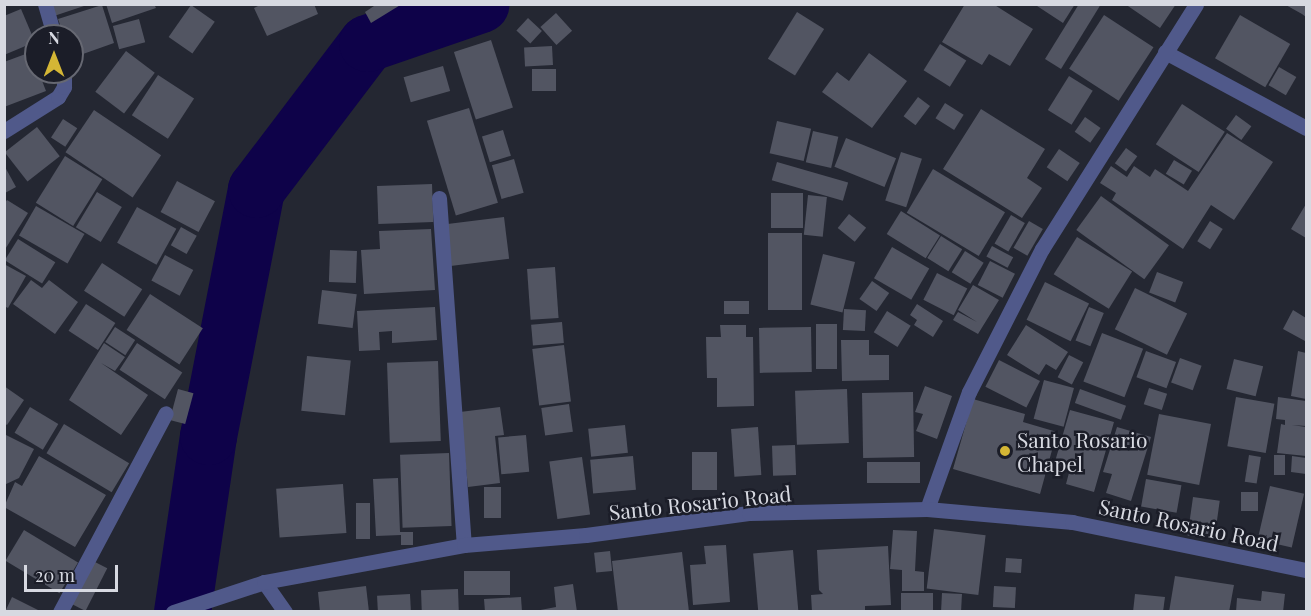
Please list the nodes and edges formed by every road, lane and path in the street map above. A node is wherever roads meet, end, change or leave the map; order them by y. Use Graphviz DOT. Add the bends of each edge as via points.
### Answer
graph roads {
  1 [pos="45,4"];
  2 [pos="1196,4"];
  3 [pos="51,24"];
  4 [pos="1165,52"];
  5 [pos="64,84"];
  6 [pos="1306,128"];
  7 [pos="4,131"];
  8 [pos="439,198"];
  9 [pos="166,413"];
  10 [pos="927,509"];
  11 [pos="464,545"];
  12 [pos="1306,570"];
  13 [pos="264,582"];
  14 [pos="60,612"];
  15 [pos="173,612"];
  16 [pos="285,612"];
  1 -- 3 [label="street"];
  2 -- 4 [label="street"];
  4 -- 6 [label="street"];
  4 -- 10 [label="street" via="1042,249 969,392"];
  5 -- 7 [label="street" via="58,97"];
  8 -- 11 [label="street"];
  9 -- 14 [label="street"];
  10 -- 11 [label="street, Santo Rosario Road" via="748,513 586,535"];
  10 -- 12 [label="street, Santo Rosario Road" via="1072,522"];
  11 -- 13 [label="street, Santo Rosario Road"];
  13 -- 15 [label="street, Santo Rosario Road"];
  13 -- 16 [label="street"];
}
